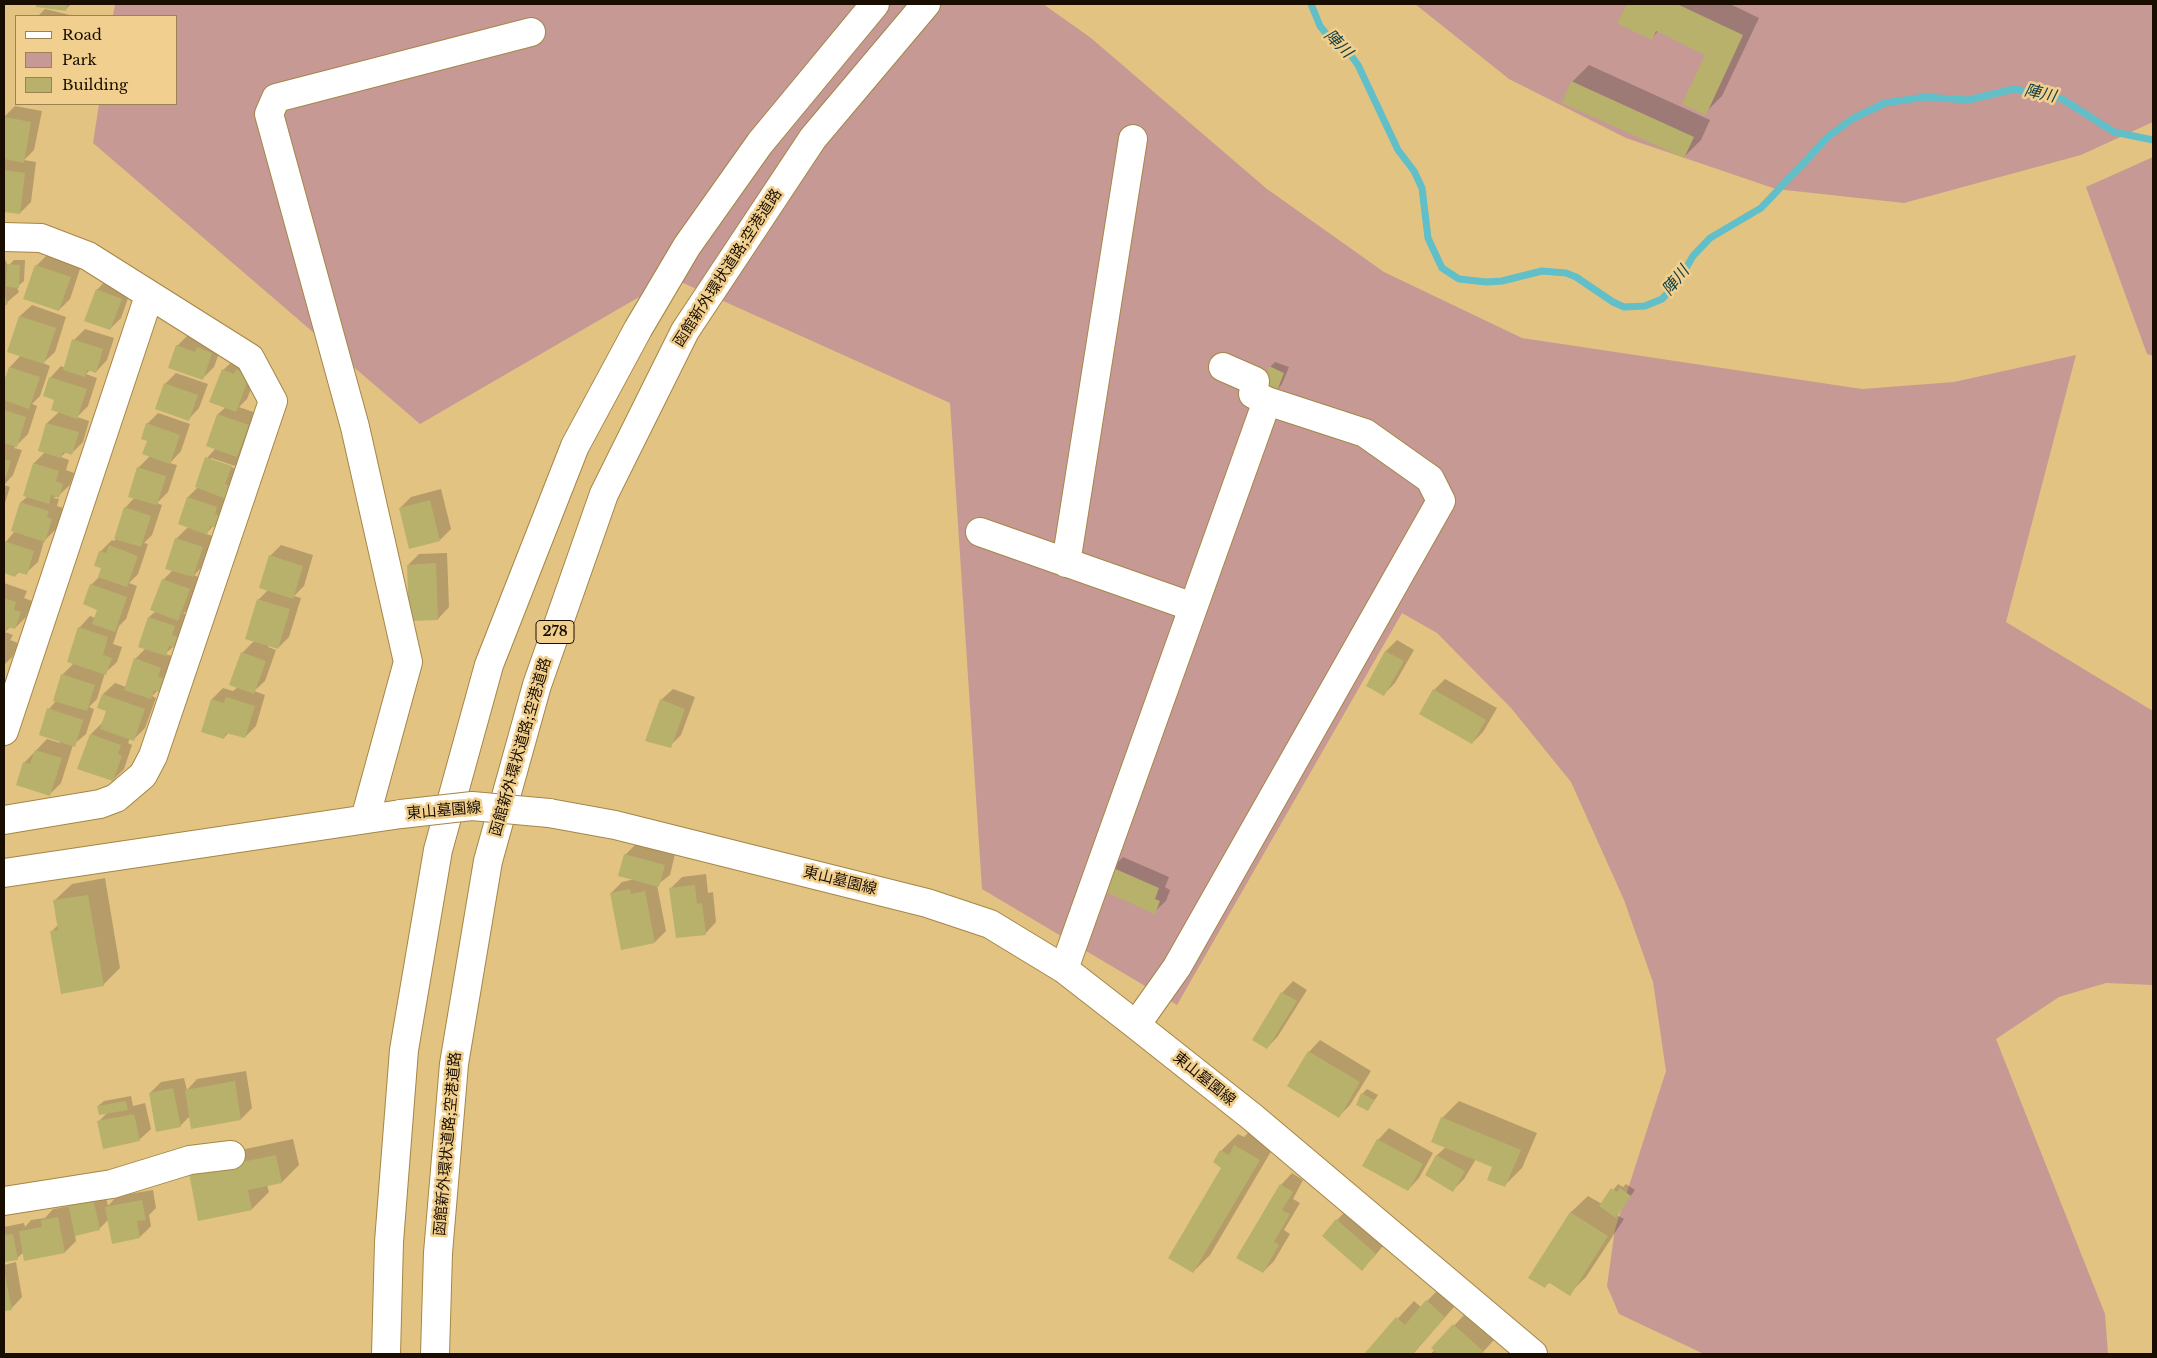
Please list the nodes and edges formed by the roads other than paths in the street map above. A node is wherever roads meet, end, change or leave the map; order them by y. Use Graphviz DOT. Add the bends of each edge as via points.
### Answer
graph roads {
  1 [pos="875,4"];
  2 [pos="926,4"];
  3 [pos="531,32"];
  4 [pos="1133,139"];
  5 [pos="4,237"];
  6 [pos="149,296"];
  7 [pos="1223,367"];
  8 [pos="1267,401"];
  9 [pos="980,532"];
  10 [pos="1066,563"];
  11 [pos="1193,608"];
  12 [pos="4,731"];
  13 [pos="365,819"];
  14 [pos="4,820"];
  15 [pos="4,873"];
  16 [pos="1064,969"];
  17 [pos="1136,1025"];
  18 [pos="230,1154"];
  19 [pos="4,1201"];
  20 [pos="386,1354"];
  21 [pos="435,1354"];
  22 [pos="1533,1354"];
  1 -- 20 [label="main road" via="760,143 687,246 638,329 575,446 489,665 438,850 404,1050 389,1242"];
  2 -- 21 [label="main road, 函館新外環状道路;空港道路 / 278" via="813,138 690,322 604,494 537,685 488,861 454,1064 438,1253"];
  3 -- 13 [label="main road" via="276,98 268,114 355,427 408,662"];
  4 -- 10 [label="main road"];
  5 -- 6 [label="main road" via="41,238 60,244 88,256"];
  6 -- 12 [label="main road"];
  6 -- 14 [label="main road" via="250,358 273,401 153,756 143,775 116,798 100,804"];
  7 -- 8 [label="main road" via="1254,381 1253,394"];
  8 -- 11 [label="main road"];
  8 -- 17 [label="main road" via="1366,433 1430,480 1441,501 1177,967"];
  9 -- 10 [label="main road"];
  10 -- 11 [label="main road"];
  11 -- 16 [label="main road"];
  13 -- 15 [label="main road, 東山墓園線"];
  13 -- 16 [label="main road, 東山墓園線, bridge" via="472,806 549,813 615,826 927,903 990,924"];
  16 -- 17 [label="main road, 東山墓園線"];
  17 -- 22 [label="main road, 東山墓園線" via="1251,1116"];
  18 -- 19 [label="main road" via="190,1160 112,1184"];
}
